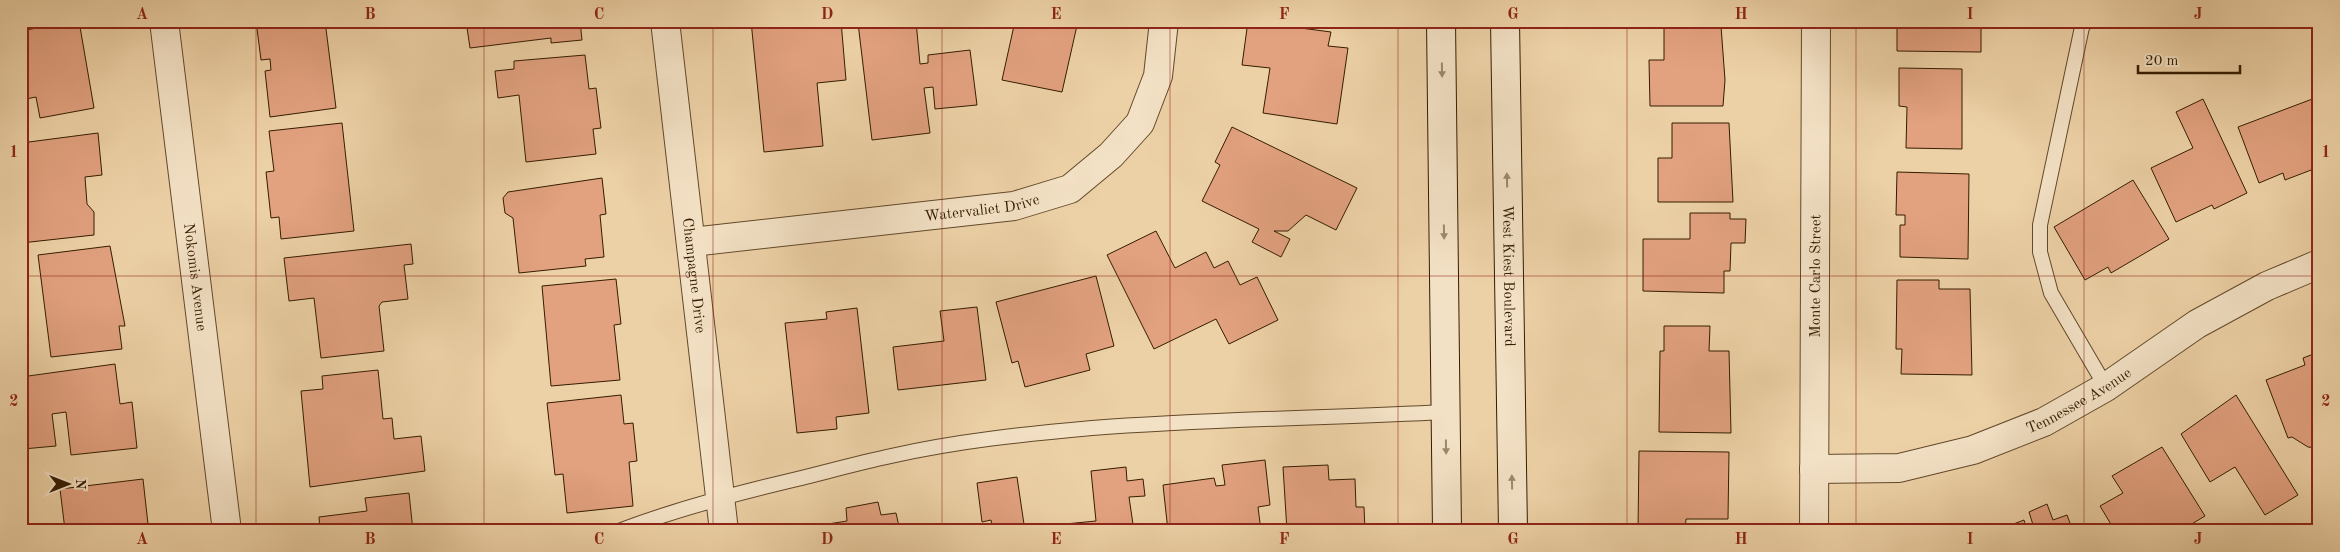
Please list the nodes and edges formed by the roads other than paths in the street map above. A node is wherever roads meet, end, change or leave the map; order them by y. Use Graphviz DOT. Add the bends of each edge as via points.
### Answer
graph roads {
  1 [pos="164,21"];
  2 [pos="665,21"];
  3 [pos="1164,21"];
  4 [pos="1441,21"];
  5 [pos="1505,21"];
  6 [pos="1816,21"];
  7 [pos="2087,21"];
  8 [pos="692,242"];
  9 [pos="2319,264"];
  10 [pos="2106,387"];
  11 [pos="1446,412"];
  12 [pos="1814,469"];
  13 [pos="720,498"];
  14 [pos="227,531"];
  15 [pos="619,531"];
  16 [pos="724,531"];
  17 [pos="1447,531"];
  18 [pos="1513,531"];
  19 [pos="1814,531"];
  1 -- 14 [label="street, Nokomis Avenue"];
  2 -- 8 [label="street, Champagne Drive"];
  3 -- 8 [label="street, Watervaliet Drive" via="1158,76 1140,123 1111,155 1070,189 1014,206"];
  4 -- 11 [label="street, one-way"];
  18 -- 5 [label="street, West Kiest Boulevard, one-way"];
  6 -- 12 [label="street, Monte Carlo Street"];
  7 -- 10 [label="lane" via="2082,27 2040,225 2040,252 2051,293"];
  8 -- 13 [label="street, Champagne Drive"];
  9 -- 10 [label="street, Tennessee Avenue" via="2267,286 2197,324"];
  10 -- 12 [label="street, Tennessee Avenue" via="2044,422 1973,450 1899,468"];
  11 -- 13 [label="lane" via="1092,428 983,440 893,455"];
  11 -- 17 [label="street, one-way"];
  12 -- 19 [label="street, Monte Carlo Street"];
  13 -- 15 [label="lane"];
  13 -- 16 [label="street, Champagne Drive"];
}
